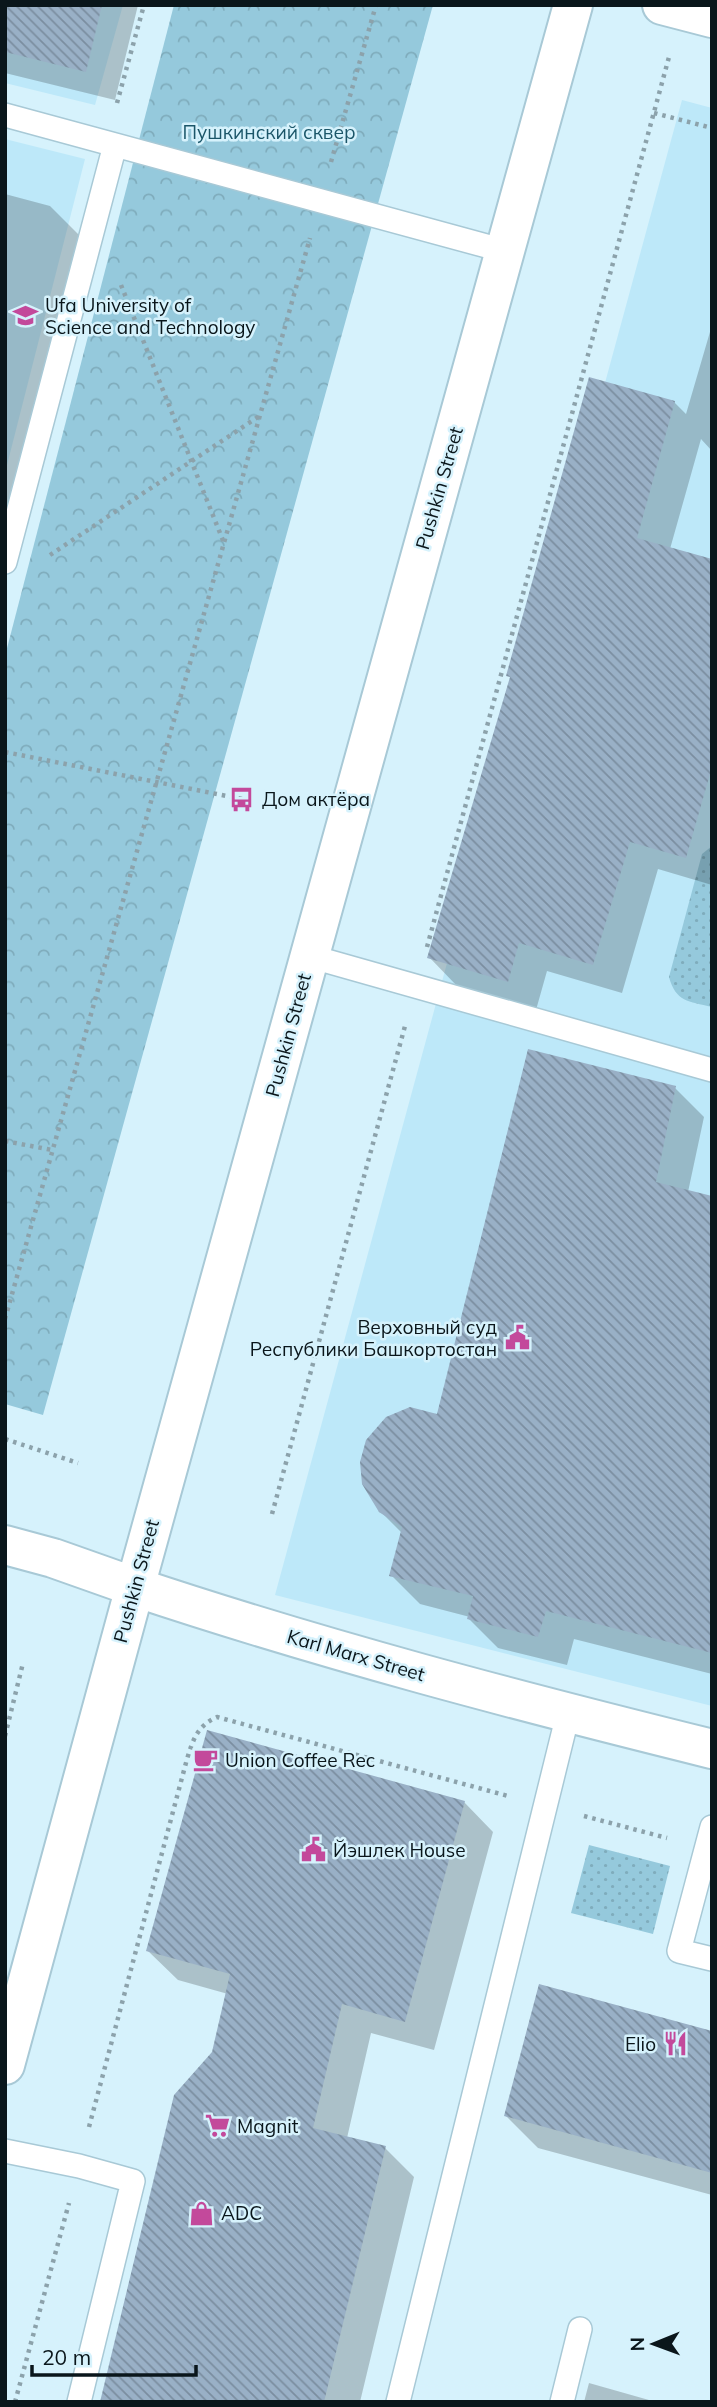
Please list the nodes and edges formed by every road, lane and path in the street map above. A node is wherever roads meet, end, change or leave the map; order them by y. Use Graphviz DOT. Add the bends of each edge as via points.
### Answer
graph roads {
  1 [pos="144,5"];
  2 [pos="376,5"];
  3 [pos="573,5"];
  4 [pos="685,11"];
  5 [pos="117,104"];
  6 [pos="654,113"];
  7 [pos="5,115"];
  8 [pos="712,128"];
  9 [pos="115,145"];
  10 [pos="321,201"];
  11 [pos="95,219"];
  12 [pos="505,251"];
  13 [pos="261,415"];
  14 [pos="192,461"];
  15 [pos="224,543"];
  16 [pos="5,562"];
  17 [pos="40,562"];
  18 [pos="5,752"];
  19 [pos="156,783"];
  20 [pos="242,799"];
  21 [pos="309,956"];
  22 [pos="416,987"];
  23 [pos="712,1070"];
  24 [pos="5,1141"];
  25 [pos="53,1150"];
  26 [pos="5,1319"];
  27 [pos="5,1439"];
  28 [pos="78,1463"];
  29 [pos="272,1514"];
  30 [pos="5,1545"];
  31 [pos="135,1587"];
  32 [pos="23,1663"];
  33 [pos="568,1714"];
  34 [pos="5,1736"];
  35 [pos="712,1749"];
  36 [pos="547,1806"];
  37 [pos="709,1838"];
  38 [pos="712,1959"];
  39 [pos="5,2065"];
  40 [pos="5,2151"];
  41 [pos="79,2166"];
  42 [pos="580,2329"];
  43 [pos="15,2402"];
  44 [pos="79,2402"];
  45 [pos="398,2402"];
  46 [pos="562,2402"];
  1 -- 5 [label="path"];
  2 -- 10 [label="path"];
  3 -- 12 [label="main road, Pushkin Street"];
  4 -- 6 [label="path"];
  6 -- 8 [label="path"];
  6 -- 22 [label="path"];
  7 -- 9 [label="lane"];
  9 -- 10 [label="lane"];
  9 -- 11 [label="lane"];
  10 -- 12 [label="lane"];
  10 -- 13 [label="path"];
  11 -- 14 [label="path"];
  11 -- 16 [label="lane"];
  12 -- 21 [label="main road, Pushkin Street"];
  13 -- 14 [label="path"];
  13 -- 15 [label="path"];
  14 -- 15 [label="path"];
  14 -- 17 [label="path"];
  15 -- 19 [label="path"];
  18 -- 19 [label="path"];
  19 -- 20 [label="path"];
  19 -- 25 [label="path"];
  21 -- 22 [label="lane"];
  21 -- 31 [label="main road, Pushkin Street"];
  22 -- 23 [label="lane"];
  22 -- 29 [label="path"];
  24 -- 25 [label="path"];
  25 -- 26 [label="path"];
  27 -- 28 [label="path"];
  30 -- 31 [label="main road, Karl Marx Street"];
  31 -- 33 [label="main road, Karl Marx Street" via="245,1624"];
  31 -- 39 [label="main road, Pushkin Street"];
  32 -- 34 [label="path"];
  33 -- 35 [label="main road, Karl Marx Street"];
  33 -- 36 [label="lane"];
  36 -- 37 [label="path"];
  36 -- 41 [label="path" via="217,1717 209,1721 195,1734 187,1759"];
  36 -- 45 [label="lane"];
  37 -- 38 [label="lane" via="679,1951"];
  40 -- 41 [label="lane"];
  41 -- 43 [label="path"];
  41 -- 44 [label="lane" via="133,2181"];
  42 -- 46 [label="lane"];
}
